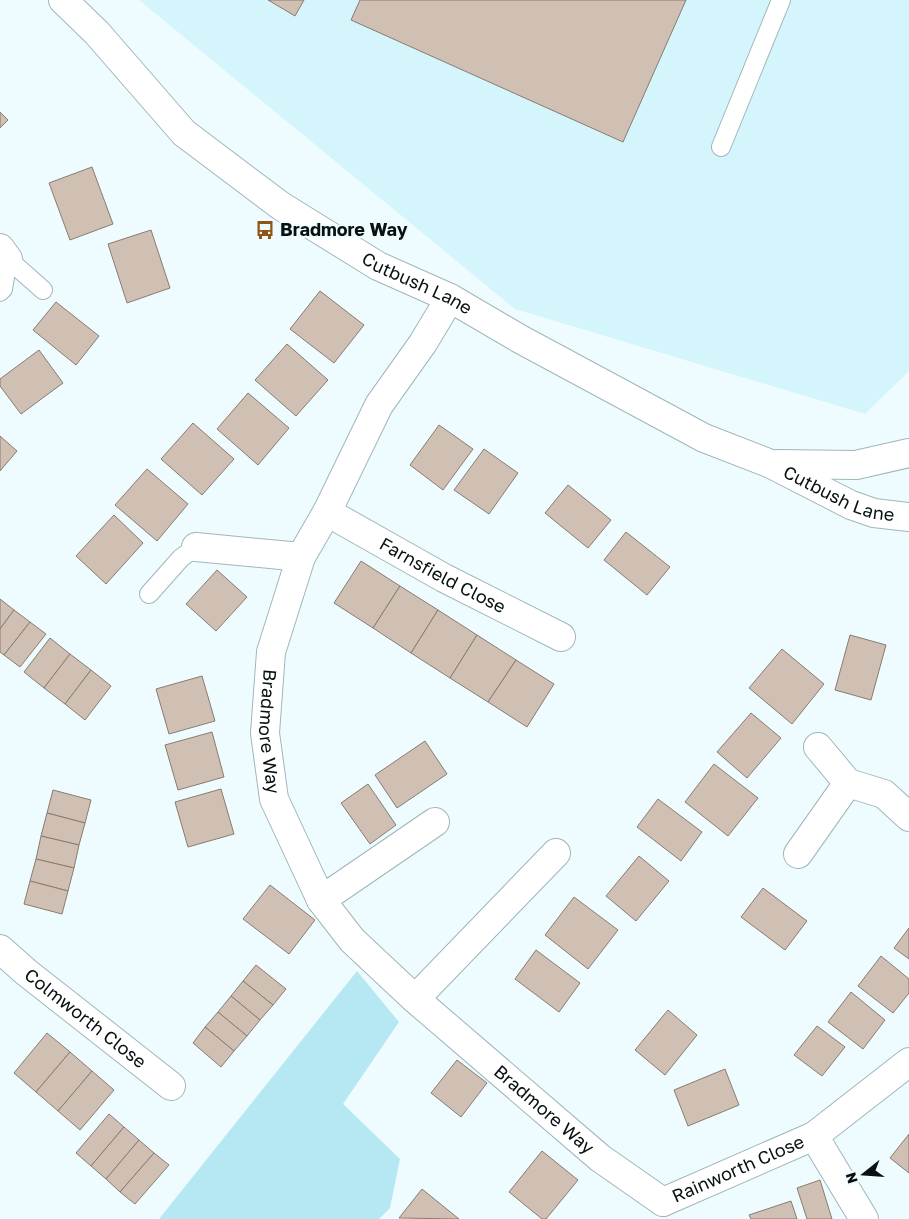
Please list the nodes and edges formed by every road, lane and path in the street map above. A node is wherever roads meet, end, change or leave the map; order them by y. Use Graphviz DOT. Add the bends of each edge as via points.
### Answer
graph roads {
  1 [pos="63,0"];
  2 [pos="781,0"];
  3 [pos="721,147"];
  4 [pos="4,254"];
  5 [pos="43,290"];
  6 [pos="0,292"];
  7 [pos="450,298"];
  8 [pos="909,453"];
  9 [pos="771,464"];
  10 [pos="327,512"];
  11 [pos="909,517"];
  12 [pos="196,546"];
  13 [pos="301,557"];
  14 [pos="149,594"];
  15 [pos="561,637"];
  16 [pos="818,747"];
  17 [pos="848,783"];
  18 [pos="909,817"];
  19 [pos="436,822"];
  20 [pos="556,853"];
  21 [pos="798,854"];
  22 [pos="321,900"];
  23 [pos="0,949"];
  24 [pos="415,999"];
  25 [pos="909,1062"];
  26 [pos="171,1086"];
  27 [pos="814,1136"];
  28 [pos="661,1210"];
  29 [pos="864,1219"];
  1 -- 7 [label="street, Cutbush Lane" via="97,33 184,133 281,206 378,266"];
  2 -- 3 [label="lane"];
  4 -- 5 [label="lane"];
  4 -- 6 [label="lane" via="3,289"];
  7 -- 9 [label="street, Cutbush Lane" via="520,340 704,438"];
  7 -- 10 [label="street, Bradmore Way" via="379,405"];
  8 -- 9 [label="street, Cutbush Lane" via="856,464"];
  9 -- 11 [label="street, Cutbush Lane" via="851,505 874,513"];
  10 -- 13 [label="street, Bradmore Way"];
  10 -- 15 [label="street, Farnsfield Close" via="444,578"];
  12 -- 13 [label="street"];
  12 -- 14 [label="lane" via="180,558"];
  13 -- 22 [label="street, Bradmore Way" via="271,652 265,733 274,799"];
  16 -- 17 [label="street"];
  17 -- 18 [label="street" via="884,794"];
  17 -- 21 [label="street"];
  19 -- 22 [label="street"];
  20 -- 24 [label="street"];
  22 -- 24 [label="street, Bradmore Way" via="352,940"];
  23 -- 26 [label="street, Colmworth Close"];
  24 -- 28 [label="street, Bradmore Way"];
  25 -- 27 [label="street, Rainworth Close"];
  27 -- 28 [label="street, Rainworth Close"];
  27 -- 29 [label="street, Rainworth Close"];
}
